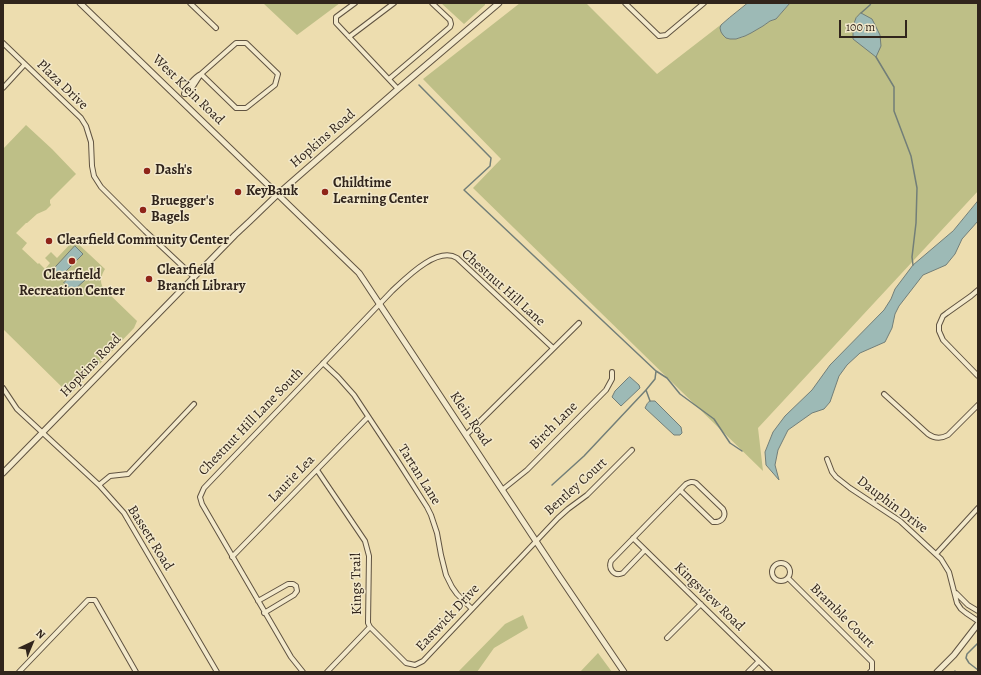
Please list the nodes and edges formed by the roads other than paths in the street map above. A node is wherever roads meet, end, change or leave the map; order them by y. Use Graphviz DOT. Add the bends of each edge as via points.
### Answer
graph roads {
  1 [pos="80,3"];
  2 [pos="190,3"];
  3 [pos="355,3"];
  4 [pos="394,3"];
  5 [pos="432,3"];
  6 [pos="499,3"];
  7 [pos="625,3"];
  8 [pos="704,3"];
  9 [pos="216,28"];
  10 [pos="349,37"];
  11 [pos="3,43"];
  12 [pos="25,64"];
  13 [pos="201,74"];
  14 [pos="389,79"];
  15 [pos="3,88"];
  16 [pos="398,89"];
  17 [pos="180,99"];
  18 [pos="278,194"];
  19 [pos="194,277"];
  20 [pos="978,290"];
  21 [pos="380,304"];
  22 [pos="579,323"];
  23 [pos="553,348"];
  24 [pos="323,363"];
  25 [pos="612,372"];
  26 [pos="978,376"];
  27 [pos="3,388"];
  28 [pos="884,394"];
  29 [pos="194,404"];
  30 [pos="978,405"];
  31 [pos="368,417"];
  32 [pos="42,432"];
  33 [pos="466,435"];
  34 [pos="632,450"];
  35 [pos="827,459"];
  36 [pos="317,470"];
  37 [pos="3,473"];
  38 [pos="99,485"];
  39 [pos="502,490"];
  40 [pos="680,490"];
  41 [pos="978,508"];
  42 [pos="633,538"];
  43 [pos="536,541"];
  44 [pos="645,550"];
  45 [pos="936,554"];
  46 [pos="232,557"];
  47 [pos="788,578"];
  48 [pos="954,592"];
  49 [pos="258,601"];
  50 [pos="701,604"];
  51 [pos="472,609"];
  52 [pos="978,611"];
  53 [pos="264,613"];
  54 [pos="978,622"];
  55 [pos="370,627"];
  56 [pos="667,638"];
  57 [pos="759,661"];
  58 [pos="19,672"];
  59 [pos="136,672"];
  60 [pos="217,672"];
  61 [pos="303,672"];
  62 [pos="327,672"];
  63 [pos="624,672"];
  64 [pos="748,672"];
  65 [pos="770,672"];
  66 [pos="870,672"];
  67 [pos="937,672"];
  1 -- 17 [label="street, West Klein Road"];
  2 -- 9 [label="street"];
  3 -- 10 [label="street" via="336,17 336,24"];
  4 -- 10 [label="street"];
  5 -- 14 [label="street" via="450,20 450,27"];
  6 -- 16 [label="street, Hopkins Road"];
  7 -- 8 [label="street" via="659,36 666,35"];
  10 -- 14 [label="street"];
  11 -- 12 [label="street, Plaza Drive"];
  12 -- 15 [label="street"];
  12 -- 19 [label="street, Plaza Drive" via="81,118 86,126 91,142 94,176 101,187"];
  13 -- 13 [label="street" via="236,44 246,43 278,74 275,85 246,108 236,108"];
  13 -- 17 [label="street"];
  14 -- 16 [label="street"];
  16 -- 18 [label="street, Hopkins Road"];
  17 -- 18 [label="street, West Klein Road"];
  18 -- 19 [label="street, Hopkins Road"];
  18 -- 21 [label="street, Klein Road" via="359,272"];
  19 -- 32 [label="street, Hopkins Road"];
  20 -- 26 [label="street" via="947,313 941,320 939,330 943,340"];
  21 -- 23 [label="street, Chestnut Hill Lane" via="419,267 442,255 450,255 457,258"];
  21 -- 24 [label="street, Chestnut Hill Lane South"];
  21 -- 33 [label="street, Klein Road"];
  22 -- 23 [label="street"];
  23 -- 33 [label="street"];
  24 -- 31 [label="street, Tartan Lane" via="347,386"];
  24 -- 46 [label="street, Chestnut Hill Lane South" via="201,492 202,504"];
  25 -- 39 [label="street, Birch Lane" via="612,379 606,390 527,470"];
  27 -- 32 [label="street, Bassett Road" via="17,409"];
  28 -- 30 [label="street" via="928,434 936,438 948,435"];
  29 -- 38 [label="street" via="128,474 110,476"];
  31 -- 36 [label="street, Laurie Lea"];
  31 -- 51 [label="street, Tartan Lane" via="427,507 437,533 446,575 457,594"];
  32 -- 37 [label="street, Hopkins Road"];
  32 -- 38 [label="street, Bassett Road"];
  33 -- 39 [label="street, Klein Road"];
  34 -- 43 [label="street, Bentley Court"];
  35 -- 45 [label="street, Dauphin Drive" via="836,477 900,521"];
  36 -- 46 [label="street, Laurie Lea"];
  36 -- 55 [label="street, Kings Trail" via="368,547"];
  38 -- 60 [label="street, Bassett Road" via="124,513"];
  39 -- 43 [label="street, Klein Road"];
  40 -- 40 [label="street" via="690,482 696,482 723,509 724,517 717,523 713,522"];
  40 -- 42 [label="street"];
  41 -- 45 [label="street"];
  42 -- 44 [label="street, Kingsview Road"];
  42 -- 44 [label="street" via="611,561 611,569 615,574 623,572"];
  43 -- 51 [label="street, Eastwick Drive"];
  43 -- 63 [label="street, Klein Road"];
  44 -- 50 [label="street, Kingsview Road"];
  45 -- 48 [label="street, Dauphin Drive" via="949,572"];
  46 -- 49 [label="street, Chestnut Hill Lane South"];
  47 -- 47 [label="street, Bramble Court" via="790,570 787,565 776,564 772,572 774,578 782,581"];
  47 -- 66 [label="street, Bramble Court" via="872,662"];
  48 -- 52 [label="street"];
  48 -- 54 [label="street, Dauphin Drive" via="961,609"];
  49 -- 53 [label="street, Chestnut Hill Lane South"];
  49 -- 53 [label="street" via="288,584 296,586 297,591 294,595"];
  50 -- 56 [label="street"];
  50 -- 57 [label="street, Kingsview Road"];
  51 -- 55 [label="street, Eastwick Drive" via="426,658 415,665 406,663"];
  53 -- 61 [label="street, Chestnut Hill Lane South"];
  54 -- 67 [label="street" via="954,655"];
  55 -- 62 [label="street, Kings Trail"];
  57 -- 64 [label="street"];
  57 -- 65 [label="street, Kingsview Road"];
  58 -- 59 [label="street" via="88,600 95,600"];
}
